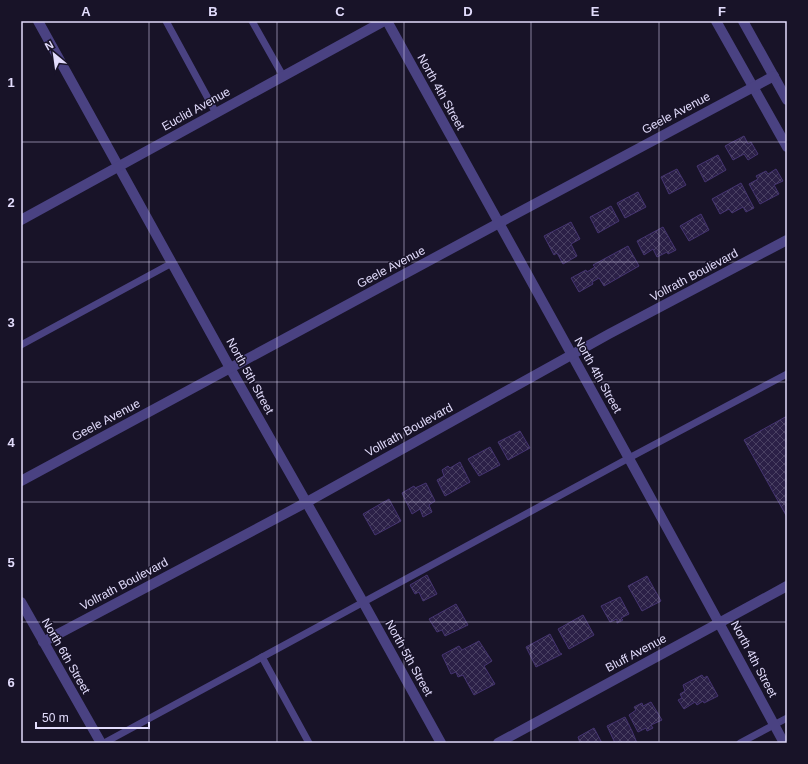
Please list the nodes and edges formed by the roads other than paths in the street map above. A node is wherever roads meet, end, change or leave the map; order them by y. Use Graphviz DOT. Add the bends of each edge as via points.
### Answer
graph roads {
  1 [pos="38,21"];
  2 [pos="166,21"];
  3 [pos="252,21"];
  4 [pos="386,21"];
  5 [pos="716,21"];
  6 [pos="743,21"];
  7 [pos="284,76"];
  8 [pos="774,76"];
  9 [pos="753,87"];
  10 [pos="787,100"];
  11 [pos="216,114"];
  12 [pos="787,147"];
  13 [pos="119,166"];
  14 [pos="21,220"];
  15 [pos="499,223"];
  16 [pos="787,240"];
  17 [pos="172,263"];
  18 [pos="21,345"];
  19 [pos="572,355"];
  20 [pos="230,368"];
  21 [pos="787,374"];
  22 [pos="629,458"];
  23 [pos="21,481"];
  24 [pos="306,502"];
  25 [pos="787,586"];
  26 [pos="21,602"];
  27 [pos="363,602"];
  28 [pos="720,623"];
  29 [pos="43,642"];
  30 [pos="262,657"];
  31 [pos="787,718"];
  32 [pos="774,725"];
  33 [pos="102,743"];
  34 [pos="309,743"];
  35 [pos="441,743"];
  36 [pos="498,743"];
  37 [pos="740,743"];
  38 [pos="784,743"];
  1 -- 13 [label="street, North 5th Street"];
  2 -- 11 [label="lane"];
  3 -- 7 [label="lane"];
  4 -- 7 [label="street, Euclid Avenue"];
  4 -- 15 [label="street, North 4th Street"];
  5 -- 9 [label="street"];
  6 -- 8 [label="street"];
  7 -- 11 [label="street, Euclid Avenue"];
  8 -- 9 [label="street, Geele Avenue"];
  8 -- 10 [label="street"];
  9 -- 12 [label="street"];
  9 -- 15 [label="street, Geele Avenue"];
  11 -- 13 [label="street, Euclid Avenue"];
  13 -- 14 [label="street, Euclid Avenue"];
  13 -- 17 [label="street, North 5th Street"];
  15 -- 19 [label="street, North 4th Street"];
  15 -- 20 [label="street, Geele Avenue"];
  16 -- 19 [label="street, Vollrath Boulevard"];
  17 -- 18 [label="lane"];
  17 -- 20 [label="street, North 5th Street"];
  19 -- 22 [label="street, North 4th Street"];
  19 -- 24 [label="street, Vollrath Boulevard"];
  20 -- 23 [label="street, Geele Avenue"];
  20 -- 24 [label="street, North 5th Street"];
  21 -- 22 [label="lane"];
  22 -- 27 [label="lane"];
  22 -- 28 [label="street, North 4th Street"];
  24 -- 27 [label="street, North 5th Street"];
  24 -- 29 [label="street, Vollrath Boulevard"];
  25 -- 28 [label="street, Bluff Avenue"];
  26 -- 29 [label="street, North 6th Street"];
  27 -- 30 [label="lane"];
  27 -- 35 [label="street, North 5th Street"];
  28 -- 32 [label="street, North 4th Street"];
  28 -- 36 [label="street, Bluff Avenue"];
  29 -- 33 [label="street, North 6th Street"];
  30 -- 33 [label="lane"];
  30 -- 34 [label="lane"];
  31 -- 32 [label="lane"];
  32 -- 37 [label="lane"];
  32 -- 38 [label="street, North 4th Street"];
}
